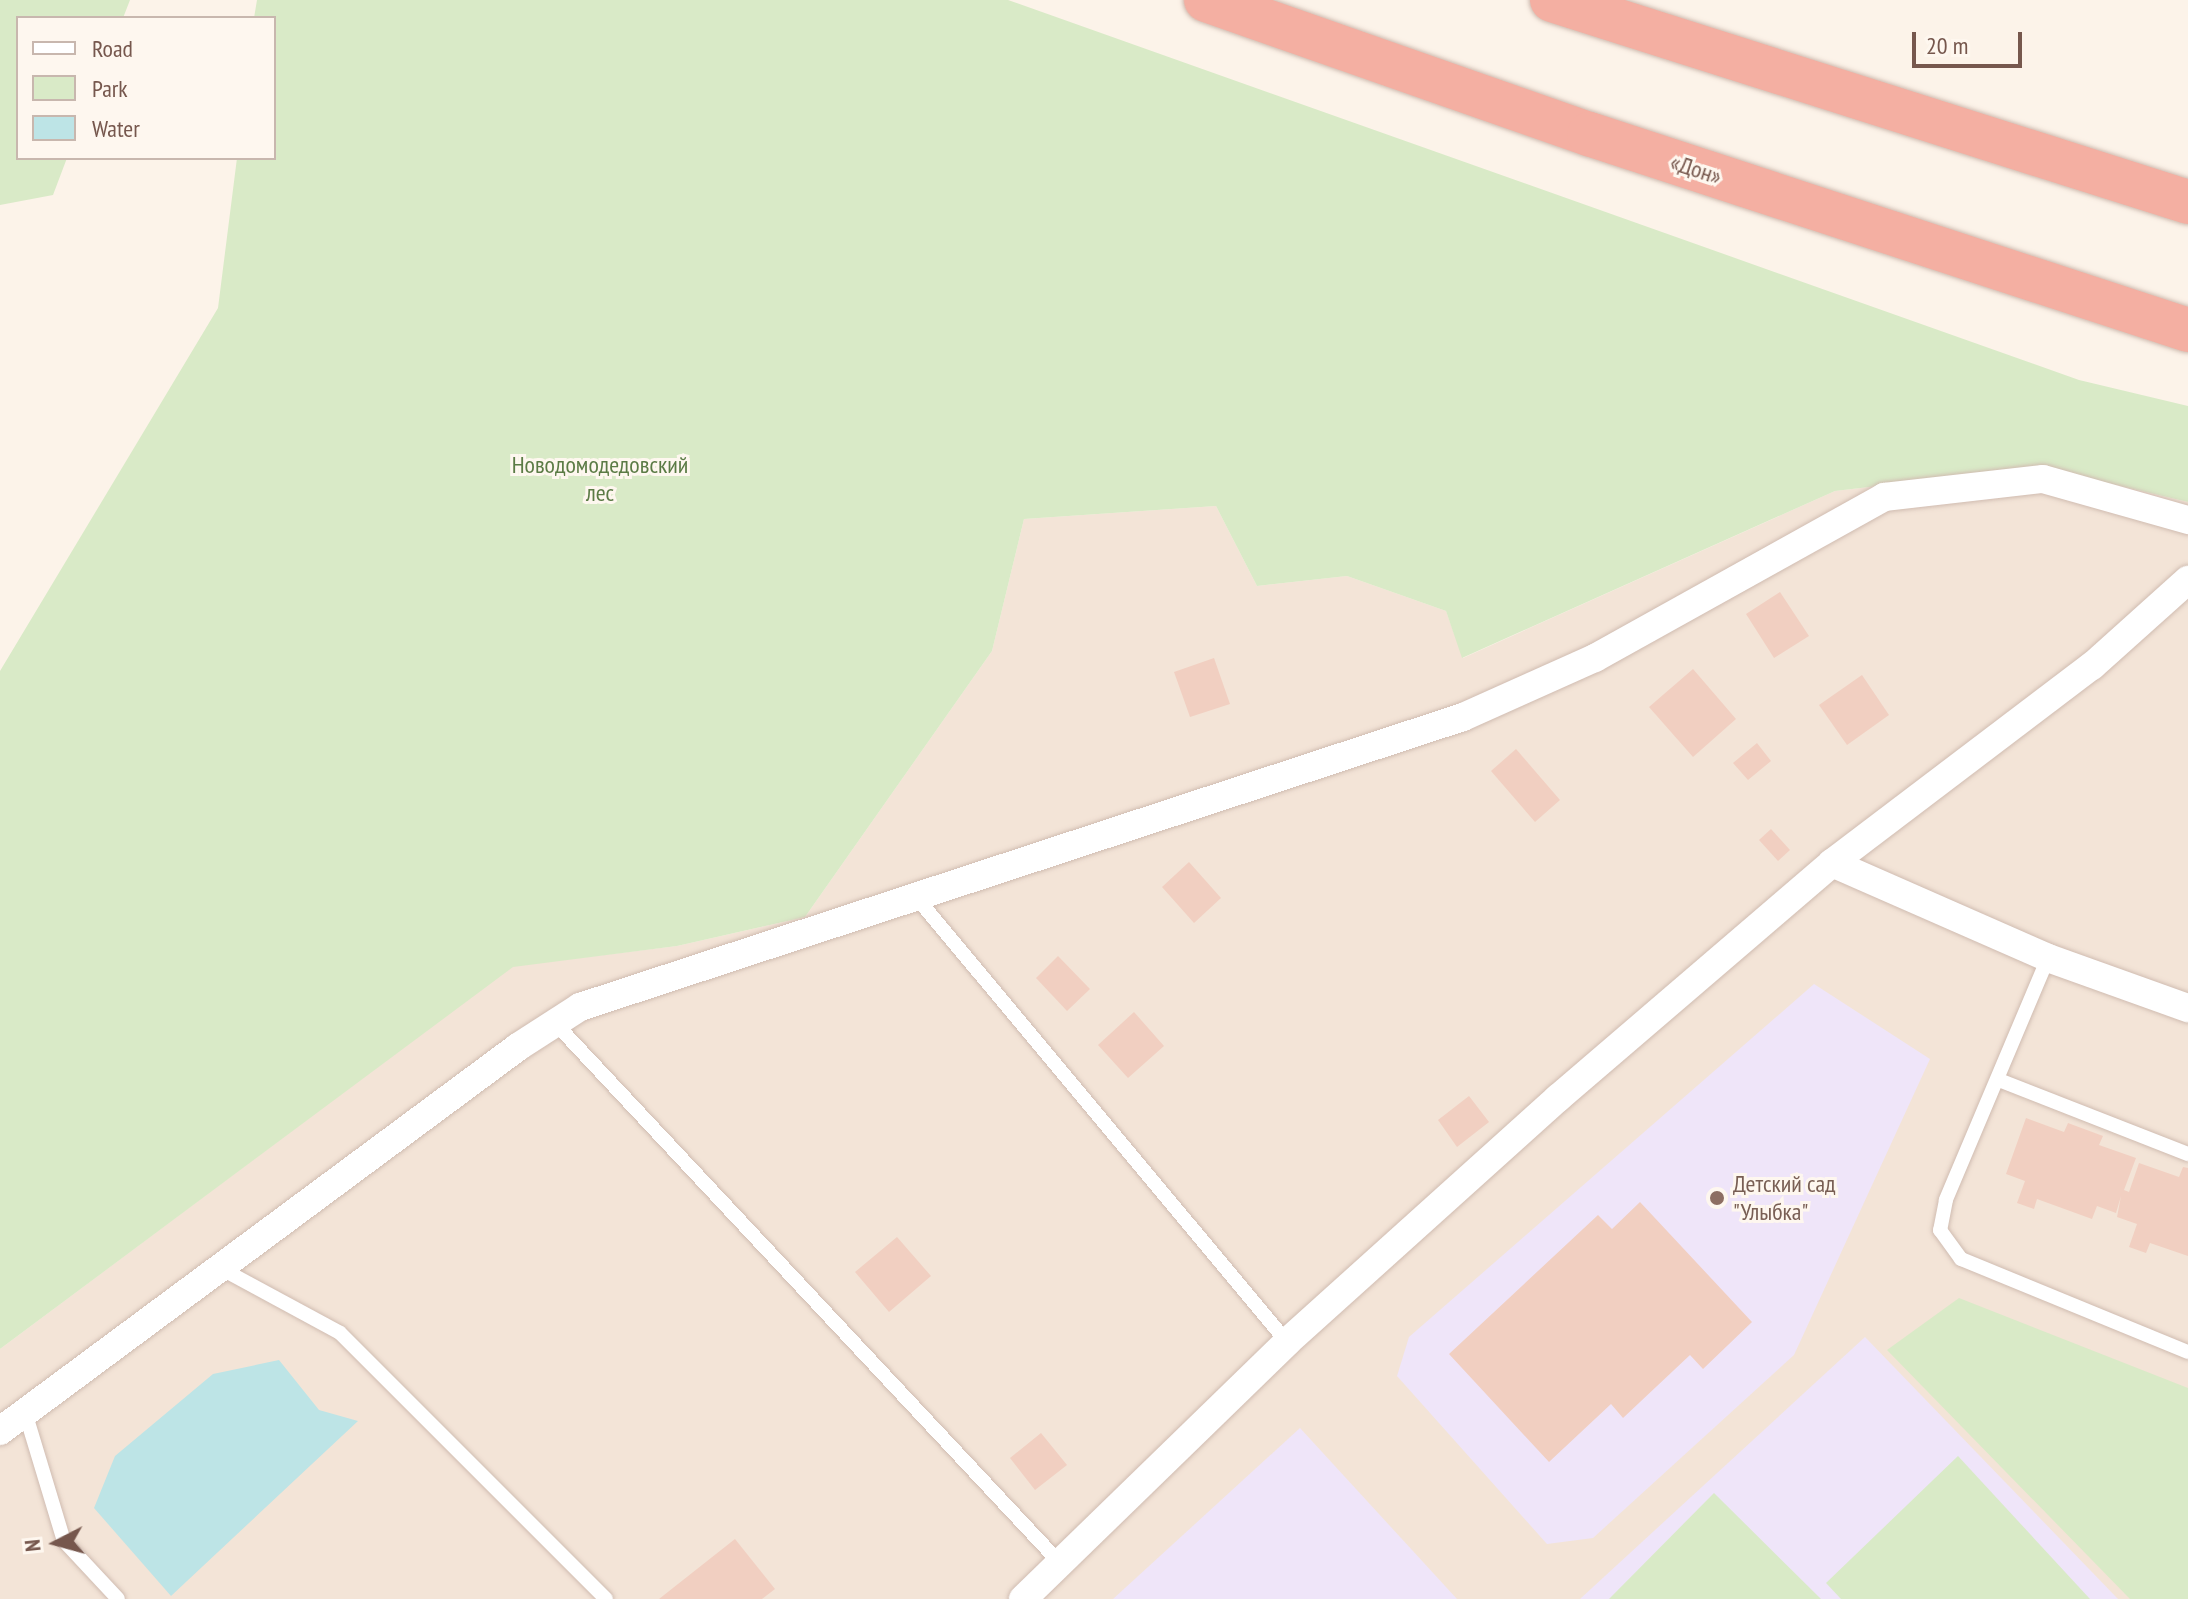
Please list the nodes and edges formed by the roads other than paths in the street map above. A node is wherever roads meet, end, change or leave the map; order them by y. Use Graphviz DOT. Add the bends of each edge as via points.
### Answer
graph roads {
  1 [pos="1206,0"];
  2 [pos="1552,0"];
  3 [pos="2188,202"];
  4 [pos="2188,330"];
  5 [pos="2188,520"];
  6 [pos="2188,580"];
  7 [pos="1832,863"];
  8 [pos="916,897"];
  9 [pos="2048,958"];
  10 [pos="2188,1008"];
  11 [pos="555,1023"];
  12 [pos="1999,1080"];
  13 [pos="2188,1154"];
  14 [pos="220,1268"];
  15 [pos="1287,1342"];
  16 [pos="2188,1352"];
  17 [pos="25,1412"];
  18 [pos="0,1431"];
  19 [pos="1059,1562"];
  20 [pos="118,1599"];
  21 [pos="606,1599"];
  22 [pos="1023,1599"];
  1 -- 4 [label="highway, «Дон»" via="1589,134"];
  2 -- 3 [label="highway"];
  5 -- 8 [label="street" via="2043,479 1884,497 1595,658 1463,717"];
  6 -- 7 [label="street" via="2092,666"];
  7 -- 9 [label="street"];
  7 -- 15 [label="street" via="1558,1098"];
  8 -- 11 [label="street" via="580,1007"];
  8 -- 15 [label="lane"];
  9 -- 10 [label="street"];
  9 -- 12 [label="lane"];
  11 -- 14 [label="street"];
  11 -- 19 [label="lane"];
  12 -- 13 [label="lane"];
  12 -- 16 [label="lane" via="1946,1200 1940,1230 1961,1259"];
  14 -- 17 [label="street"];
  14 -- 21 [label="lane" via="340,1333"];
  15 -- 19 [label="street"];
  17 -- 18 [label="street"];
  17 -- 20 [label="lane" via="64,1541"];
  19 -- 22 [label="street"];
}
